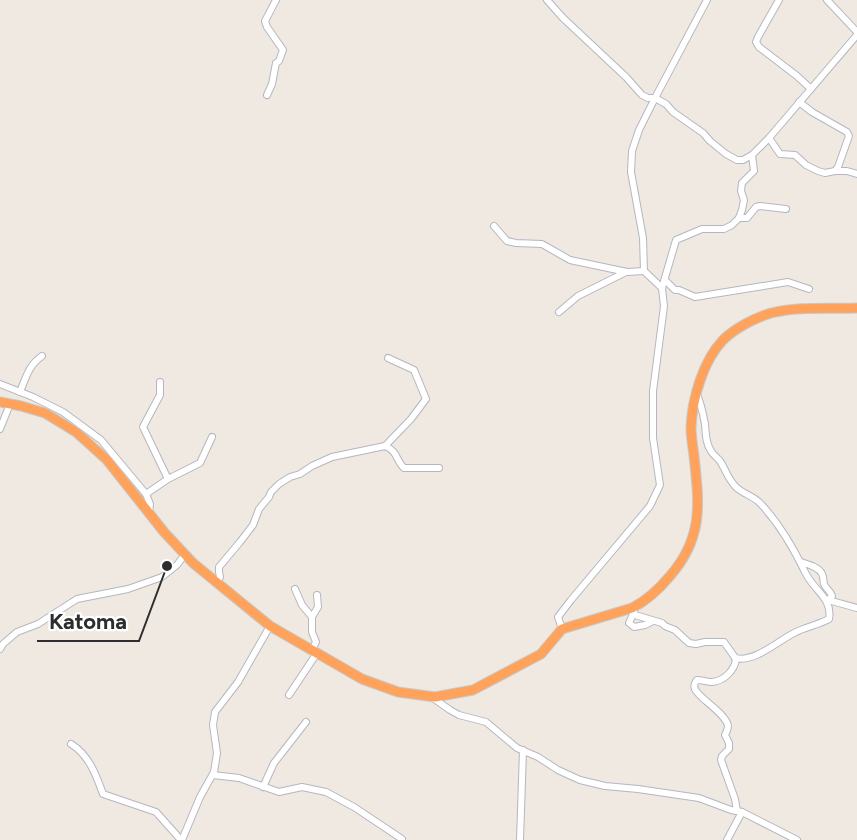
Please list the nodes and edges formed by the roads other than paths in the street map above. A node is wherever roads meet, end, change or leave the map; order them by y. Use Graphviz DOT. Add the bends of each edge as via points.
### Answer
graph roads {
  1 [pos="276,0"];
  2 [pos="707,0"];
  3 [pos="779,0"];
  4 [pos="827,0"];
  5 [pos="548,1"];
  6 [pos="857,34"];
  7 [pos="811,89"];
  8 [pos="267,95"];
  9 [pos="655,99"];
  10 [pos="799,102"];
  11 [pos="769,138"];
  12 [pos="752,155"];
  13 [pos="835,171"];
  14 [pos="857,174"];
  15 [pos="786,209"];
  16 [pos="739,218"];
  17 [pos="494,226"];
  18 [pos="644,271"];
  19 [pos="627,272"];
  20 [pos="665,280"];
  21 [pos="662,288"];
  22 [pos="809,289"];
  23 [pos="857,308"];
  24 [pos="559,312"];
  25 [pos="42,356"];
  26 [pos="388,358"];
  27 [pos="160,382"];
  28 [pos="0,384"];
  29 [pos="20,392"];
  30 [pos="695,393"];
  31 [pos="5,403"];
  32 [pos="0,429"];
  33 [pos="212,437"];
  34 [pos="385,446"];
  35 [pos="439,468"];
  36 [pos="168,479"];
  37 [pos="146,494"];
  38 [pos="149,513"];
  39 [pos="185,554"];
  40 [pos="801,562"];
  41 [pos="218,583"];
  42 [pos="295,589"];
  43 [pos="317,595"];
  44 [pos="827,600"];
  45 [pos="857,608"];
  46 [pos="633,610"];
  47 [pos="312,617"];
  48 [pos="653,620"];
  49 [pos="270,626"];
  50 [pos="562,629"];
  51 [pos="0,650"];
  52 [pos="314,651"];
  53 [pos="735,658"];
  54 [pos="289,695"];
  55 [pos="430,696"];
  56 [pos="306,722"];
  57 [pos="71,744"];
  58 [pos="523,750"];
  59 [pos="213,775"];
  60 [pos="263,787"];
  61 [pos="740,812"];
  62 [pos="402,839"];
  63 [pos="182,840"];
  64 [pos="520,840"];
  65 [pos="727,840"];
  66 [pos="797,840"];
  1 -- 8 [label="street" via="265,21 283,50"];
  2 -- 9 [label="street"];
  3 -- 7 [label="street" via="756,42"];
  4 -- 6 [label="street"];
  5 -- 9 [label="street" via="642,95"];
  6 -- 7 [label="street"];
  7 -- 10 [label="street"];
  9 -- 12 [label="street" via="732,157 743,160"];
  9 -- 18 [label="street" via="632,151 631,172 643,238"];
  10 -- 11 [label="street"];
  10 -- 13 [label="street" via="847,132 848,143"];
  11 -- 12 [label="street"];
  11 -- 13 [label="street" via="780,154 796,156 818,171"];
  12 -- 16 [label="street" via="754,171 741,187 744,200"];
  13 -- 14 [label="street"];
  15 -- 16 [label="street" via="760,206 747,218"];
  16 -- 20 [label="street" via="724,229 702,229 676,240"];
  17 -- 19 [label="street" via="507,241 542,244 570,260"];
  18 -- 19 [label="street"];
  18 -- 21 [label="street"];
  19 -- 24 [label="street" via="578,296"];
  20 -- 21 [label="street"];
  20 -- 22 [label="street" via="675,290 695,297 788,282"];
  21 -- 50 [label="street" via="664,306 653,391 653,438 660,485 650,506 558,617"];
  23 -- 30 [label="highway" via="792,309 747,322 723,339"];
  25 -- 29 [label="street" via="27,373"];
  26 -- 34 [label="street" via="414,370 426,399"];
  27 -- 36 [label="street" via="160,395 143,427"];
  28 -- 29 [label="street"];
  29 -- 37 [label="street" via="63,412 101,440"];
  30 -- 40 [label="street" via="711,452 729,479 758,501 775,521"];
  30 -- 46 [label="highway" via="691,428 698,513 693,540 680,565 663,585"];
  31 -- 32 [label="street"];
  31 -- 38 [label="highway" via="45,413 76,432 107,460"];
  33 -- 36 [label="street" via="201,463"];
  34 -- 35 [label="street" via="394,451 405,468"];
  34 -- 41 [label="street" via="332,457 279,484 219,567"];
  36 -- 37 [label="street"];
  37 -- 38 [label="street"];
  38 -- 39 [label="highway"];
  39 -- 41 [label="highway"];
  39 -- 51 [label="street" via="162,577 128,589 77,599 38,624 17,632"];
  40 -- 44 [label="street"];
  40 -- 44 [label="street" via="822,573 822,581 831,594"];
  41 -- 49 [label="highway"];
  42 -- 47 [label="street"];
  43 -- 47 [label="street" via="318,607"];
  44 -- 45 [label="street"];
  44 -- 53 [label="street" via="829,619 791,634 754,656"];
  46 -- 48 [label="street" via="635,615"];
  46 -- 48 [label="street" via="629,621 632,626"];
  46 -- 50 [label="highway"];
  47 -- 52 [label="street"];
  48 -- 53 [label="street" via="673,629 689,643 723,642"];
  49 -- 52 [label="highway"];
  49 -- 59 [label="street" via="238,682 215,712 217,753"];
  50 -- 55 [label="highway" via="541,654 473,690"];
  52 -- 54 [label="street"];
  52 -- 55 [label="highway" via="362,679 398,692"];
  53 -- 61 [label="street" via="730,673 715,682 694,683 696,691 728,725 725,735 729,749 721,760"];
  55 -- 58 [label="street" via="454,713 486,722"];
  56 -- 60 [label="street" via="274,763"];
  57 -- 63 [label="street" via="95,770 103,794 156,812"];
  58 -- 61 [label="street" via="585,782 696,798"];
  58 -- 64 [label="street"];
  59 -- 60 [label="street" via="239,778"];
  59 -- 63 [label="street"];
  60 -- 62 [label="street" via="279,792 302,787 326,792"];
  61 -- 65 [label="street"];
  61 -- 66 [label="street"];
}
